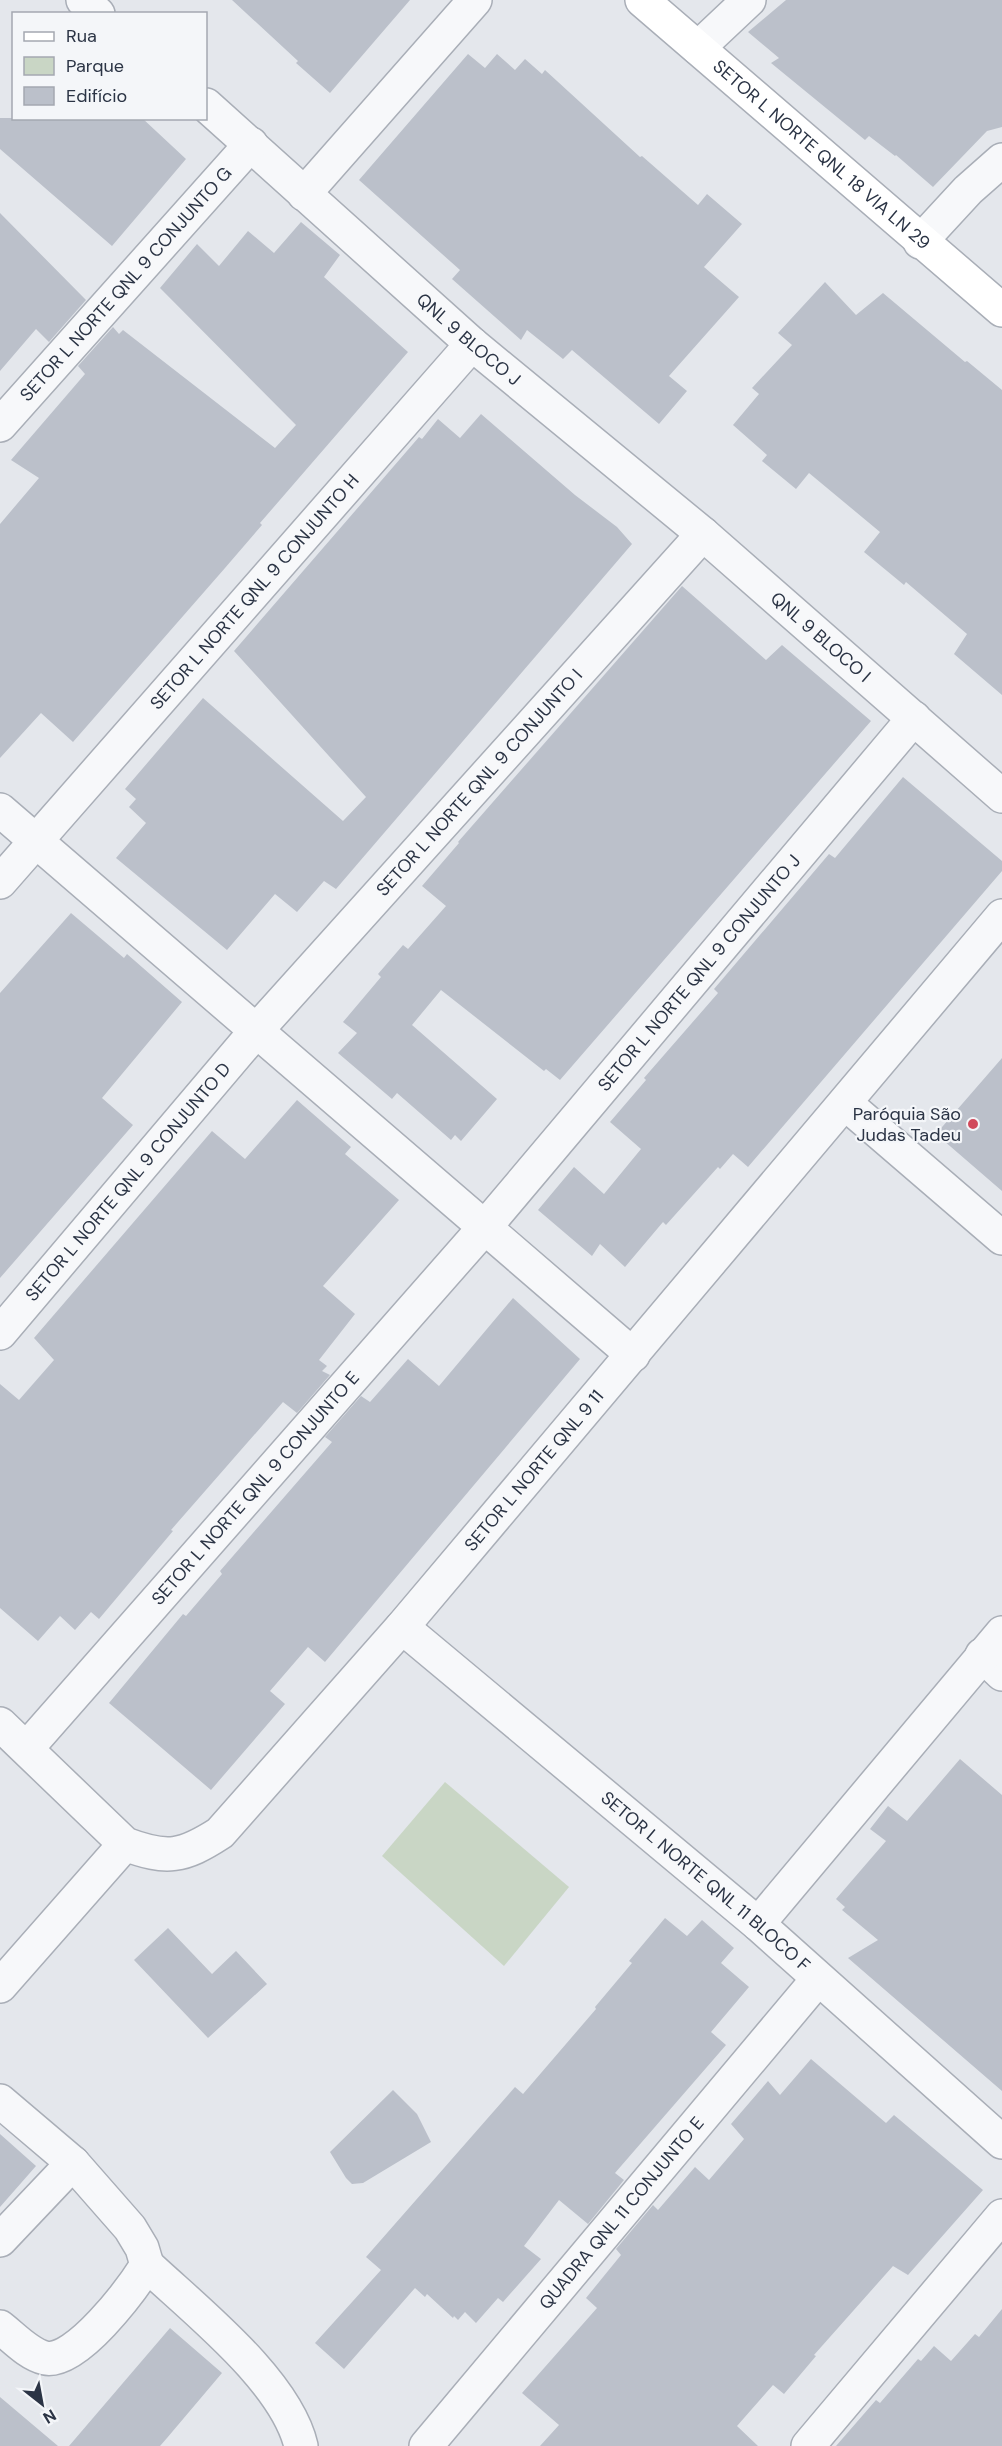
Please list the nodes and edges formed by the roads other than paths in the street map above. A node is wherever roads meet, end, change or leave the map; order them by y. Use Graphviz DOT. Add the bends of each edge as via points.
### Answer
graph roads {
  1 [pos="82,0"];
  2 [pos="475,0"];
  3 [pos="642,0"];
  4 [pos="749,0"];
  5 [pos="96,12"];
  6 [pos="698,48"];
  7 [pos="207,106"];
  8 [pos="251,144"];
  9 [pos="1002,160"];
  10 [pos="304,194"];
  11 [pos="920,242"];
  12 [pos="1002,310"];
  13 [pos="472,344"];
  14 [pos="0,425"];
  15 [pos="638,479"];
  16 [pos="703,534"];
  17 [pos="914,718"];
  18 [pos="1002,796"];
  19 [pos="0,810"];
  20 [pos="35,841"];
  21 [pos="0,882"];
  22 [pos="1002,915"];
  23 [pos="256,1031"];
  24 [pos="845,1103"];
  25 [pos="485,1227"];
  26 [pos="1002,1238"];
  27 [pos="0,1333"];
  28 [pos="633,1355"];
  29 [pos="402,1627"];
  30 [pos="995,1654"];
  31 [pos="0,1724"];
  32 [pos="27,1748"];
  33 [pos="125,1844"];
  34 [pos="758,1924"];
  35 [pos="818,1979"];
  36 [pos="0,1986"];
  37 [pos="0,2101"];
  38 [pos="1002,2142"];
  39 [pos="73,2163"];
  40 [pos="1002,2216"];
  41 [pos="0,2240"];
  42 [pos="147,2265"];
  43 [pos="0,2327"];
  44 [pos="301,2446"];
  45 [pos="426,2446"];
  46 [pos="808,2446"];
  1 -- 5 [label="street"];
  2 -- 10 [label="street"];
  3 -- 6 [label="street, SETOR L NORTE QNL 18 VIA LN 29"];
  4 -- 6 [label="street"];
  6 -- 11 [label="street, SETOR L NORTE QNL 18 VIA LN 29"];
  7 -- 8 [label="street, QNL 9 BLOCO J"];
  8 -- 10 [label="street, QNL 9 BLOCO J"];
  8 -- 14 [label="street, SETOR L NORTE QNL 9 CONJUNTO G"];
  9 -- 11 [label="street"];
  10 -- 13 [label="street, QNL 9 BLOCO J"];
  11 -- 12 [label="street, SETOR L NORTE QNL 18 VIA LN 29"];
  13 -- 15 [label="street, QNL 9 BLOCO J"];
  13 -- 20 [label="street, SETOR L NORTE QNL 9 CONJUNTO H"];
  15 -- 16 [label="street, QNL 9 BLOCO I"];
  16 -- 17 [label="street, QNL 9 BLOCO I"];
  16 -- 23 [label="street, SETOR L NORTE QNL 9 CONJUNTO I"];
  17 -- 18 [label="street, QNL 9 BLOCO I"];
  17 -- 25 [label="street, SETOR L NORTE QNL 9 CONJUNTO J"];
  19 -- 20 [label="street"];
  20 -- 21 [label="street, SETOR L NORTE QNL 9 CONJUNTO H"];
  20 -- 23 [label="street"];
  22 -- 24 [label="street, SETOR L NORTE QNL 9 11"];
  23 -- 25 [label="street"];
  23 -- 27 [label="street, SETOR L NORTE QNL 9 CONJUNTO D"];
  24 -- 26 [label="street"];
  24 -- 28 [label="street, SETOR L NORTE QNL 9 11"];
  25 -- 28 [label="street"];
  25 -- 32 [label="street, SETOR L NORTE QNL 9 CONJUNTO E"];
  28 -- 29 [label="street, SETOR L NORTE QNL 9 11"];
  29 -- 33 [label="street, SETOR L NORTE QNL 9 11" via="220,1833 197,1848 169,1855 148,1853"];
  29 -- 34 [label="street, SETOR L NORTE QNL 11 BLOCO F"];
  30 -- 34 [label="street"];
  31 -- 32 [label="street"];
  32 -- 33 [label="street"];
  33 -- 36 [label="street"];
  34 -- 35 [label="street, SETOR L NORTE QNL 11 BLOCO F"];
  35 -- 38 [label="street, SETOR L NORTE QNL 11 BLOCO F"];
  35 -- 45 [label="street, QUADRA QNL 11 CONJUNTO E"];
  37 -- 39 [label="street"];
  39 -- 41 [label="street"];
  39 -- 42 [label="street" via="130,2228"];
  40 -- 46 [label="street"];
  42 -- 43 [label="street" via="135,2285 77,2348 59,2358 45,2358 30,2351"];
  42 -- 44 [label="street" via="241,2354 277,2396 297,2429"];
}
